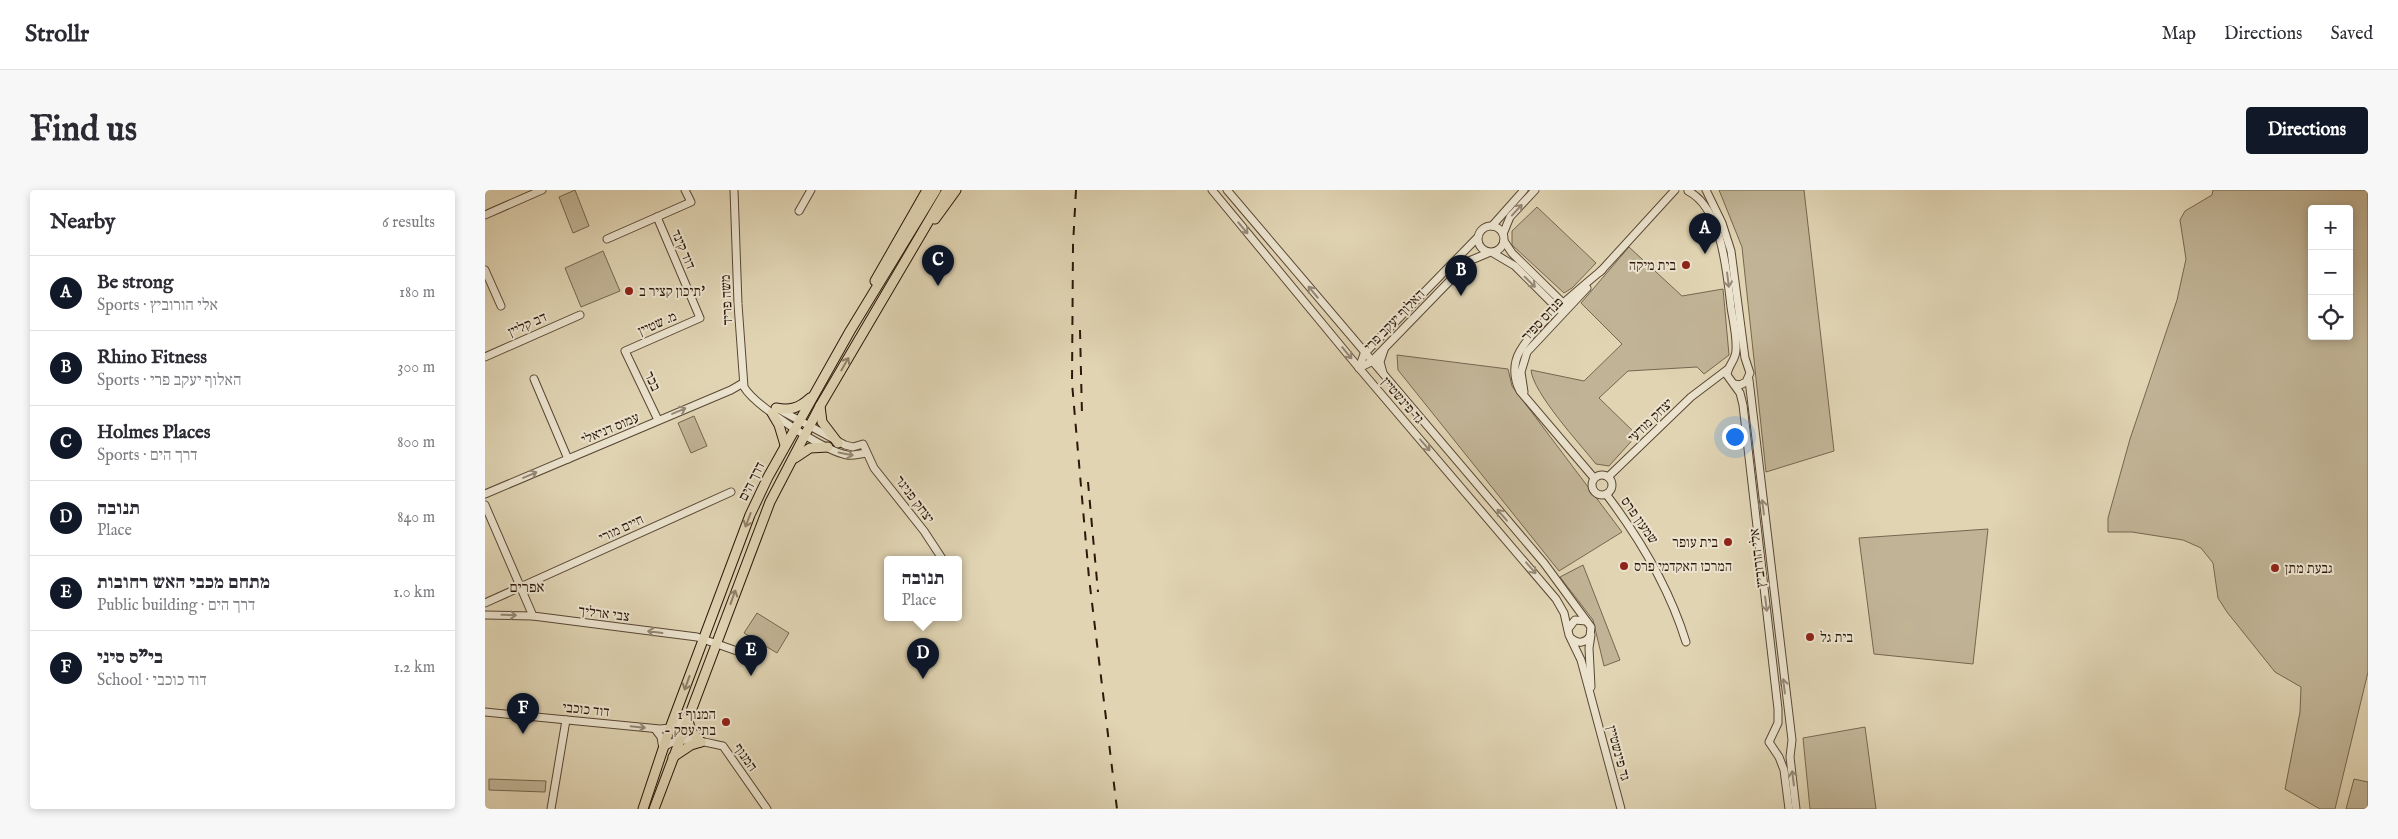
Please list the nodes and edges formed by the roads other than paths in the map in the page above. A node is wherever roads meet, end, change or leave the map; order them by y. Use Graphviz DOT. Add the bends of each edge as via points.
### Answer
graph roads {
  1 [pos="542,190"];
  2 [pos="685,190"];
  3 [pos="734,190"];
  4 [pos="811,190"];
  5 [pos="927,190"];
  6 [pos="936,190"];
  7 [pos="947,190"];
  8 [pos="956,190"];
  9 [pos="1212,190"];
  10 [pos="1227,190"];
  11 [pos="1233,190"];
  12 [pos="1524,190"];
  13 [pos="1535,190"];
  14 [pos="1675,190"];
  15 [pos="1689,190"];
  16 [pos="1706,190"];
  17 [pos="1238,202"];
  18 [pos="799,211"];
  19 [pos="485,215"];
  20 [pos="657,217"];
  21 [pos="1492,226"];
  22 [pos="1477,238"];
  23 [pos="1503,238"];
  24 [pos="607,239"];
  25 [pos="1490,253"];
  26 [pos="906,260"];
  27 [pos="485,270"];
  28 [pos="1602,270"];
  29 [pos="1565,303"];
  30 [pos="501,306"];
  31 [pos="1558,309"];
  32 [pos="1567,311"];
  33 [pos="580,315"];
  34 [pos="700,318"];
  35 [pos="850,330"];
  36 [pos="1380,339"];
  37 [pos="1389,343"];
  38 [pos="1356,344"];
  39 [pos="625,352"];
  40 [pos="1364,354"];
  41 [pos="485,357"];
  42 [pos="1371,362"];
  43 [pos="1748,366"];
  44 [pos="1730,367"];
  45 [pos="1359,368"];
  46 [pos="534,379"];
  47 [pos="1749,380"];
  48 [pos="743,382"];
  49 [pos="1710,383"];
  50 [pos="1732,383"];
  51 [pos="1390,384"];
  52 [pos="731,390"];
  53 [pos="815,393"];
  54 [pos="751,397"];
  55 [pos="1529,401"];
  56 [pos="820,406"];
  57 [pos="774,411"];
  58 [pos="657,420"];
  59 [pos="798,425"];
  60 [pos="807,431"];
  61 [pos="838,443"];
  62 [pos="785,446"];
  63 [pos="828,447"];
  64 [pos="866,453"];
  65 [pos="568,459"];
  66 [pos="791,462"];
  67 [pos="1608,477"];
  68 [pos="1594,478"];
  69 [pos="731,492"];
  70 [pos="485,494"];
  71 [pos="1606,494"];
  72 [pos="485,505"];
  73 [pos="940,556"];
  74 [pos="521,588"];
  75 [pos="485,603"];
  76 [pos="485,615"];
  77 [pos="533,616"];
  78 [pos="1587,621"];
  79 [pos="1568,629"];
  80 [pos="1591,632"];
  81 [pos="703,639"];
  82 [pos="1571,639"];
  83 [pos="716,642"];
  84 [pos="1687,642"];
  85 [pos="737,651"];
  86 [pos="1593,704"];
  87 [pos="485,712"];
  88 [pos="687,719"];
  89 [pos="566,720"];
  90 [pos="655,728"];
  91 [pos="670,728"];
  92 [pos="1773,733"];
  93 [pos="1789,734"];
  94 [pos="679,740"];
  95 [pos="701,742"];
  96 [pos="1790,747"];
  97 [pos="663,749"];
  98 [pos="1775,751"];
  99 [pos="673,756"];
  100 [pos="551,809"];
  101 [pos="643,809"];
  102 [pos="654,809"];
  103 [pos="767,809"];
  104 [pos="1621,809"];
  105 [pos="1789,809"];
  106 [pos="1797,809"];
  1 -- 19 [label="street"];
  2 -- 20 [label="street" via="691,202"];
  3 -- 48 [label="street, משה פריד"];
  4 -- 18 [label="street"];
  5 -- 35 [label="main road" via="890,251"];
  6 -- 35 [label="main road, דרך הים"];
  7 -- 26 [label="main road, דרך הים"];
  8 -- 26 [label="main road"];
  9 -- 45 [label="street, גד פינשטיין, one-way"];
  10 -- 17 [label="street, גד פינשטיין"];
  11 -- 17 [label="street"];
  12 -- 21 [label="street"];
  23 -- 13 [label="street, one-way" via="1510,217"];
  14 -- 28 [label="street, פנחס ספיר"];
  15 -- 44 [label="street, one-way" via="1705,206 1723,253 1736,343"];
  16 -- 43 [label="street" via="1731,251"];
  38 -- 17 [label="street, גד פינשטיין, one-way"];
  20 -- 24 [label="street"];
  20 -- 34 [label="street, דוד קינד"];
  21 -- 22 [label="street" via="1484,228"];
  21 -- 23 [label="street" via="1499,229"];
  22 -- 25 [label="street" via="1481,249"];
  22 -- 36 [label="street, האלוף יעקב פרי"];
  23 -- 25 [label="street" via="1501,249"];
  23 -- 29 [label="street" via="1512,253"];
  25 -- 31 [label="street, one-way" via="1515,266"];
  25 -- 37 [label="street, האלוף יעקב פרי" via="1469,261"];
  56 -- 26 [label="main road, דרך הים, one-way"];
  27 -- 30 [label="street"];
  28 -- 29 [label="street, פנחס ספיר"];
  28 -- 32 [label="street, פנחס ספיר"];
  29 -- 31 [label="street, פנחס ספיר"];
  29 -- 32 [label="street"];
  31 -- 32 [label="street"];
  31 -- 55 [label="street, פנחס ספיר" via="1528,341 1518,357 1516,381"];
  32 -- 55 [label="street, פנחס ספיר" via="1524,358 1521,379"];
  33 -- 41 [label="street, דב קליין"];
  34 -- 39 [label="street, מ. שטיין"];
  35 -- 53 [label="main road, דרך הים"];
  36 -- 38 [label="street" via="1367,345"];
  36 -- 40 [label="street, האלוף יעקב פרי"];
  37 -- 42 [label="street, האלוף יעקב פרי"];
  37 -- 51 [label="street" via="1380,362"];
  38 -- 40 [label="street, גד פינשטיין"];
  39 -- 58 [label="street, בכר"];
  40 -- 42 [label="street, גד פינשטיין"];
  40 -- 45 [label="street, האלוף יעקב פרי"];
  42 -- 45 [label="street, האלוף יעקב פרי"];
  42 -- 51 [label="street, גד פינשטיין"];
  43 -- 44 [label="street" via="1742,362"];
  43 -- 47 [label="street"];
  44 -- 49 [label="street, יצחק מודעי"];
  44 -- 50 [label="street" via="1727,377"];
  45 -- 79 [label="street, גד פינשטיין, one-way" via="1543,582 1560,606"];
  46 -- 65 [label="street"];
  47 -- 50 [label="street" via="1740,385"];
  93 -- 47 [label="street, אלי הורוביץ, one-way"];
  48 -- 52 [label="street, עמוס דניאלי"];
  48 -- 54 [label="street, משה פריד"];
  49 -- 50 [label="street" via="1721,380"];
  49 -- 67 [label="street, יצחק מודעי" via="1691,397"];
  50 -- 92 [label="street, אלי הורוביץ, one-way" via="1740,393 1743,405 1778,708 1778,723"];
  78 -- 51 [label="street, גד פינשטיין, one-way" via="1544,564"];
  52 -- 54 [label="street"];
  58 -- 52 [label="street, עמוס דניאלי, one-way"];
  53 -- 57 [label="main road" via="797,408"];
  53 -- 59 [label="main road, דרך הים"];
  54 -- 57 [label="street, משה פריד"];
  55 -- 68 [label="street"];
  56 -- 60 [label="main road, דרך הים"];
  56 -- 61 [label="main road" via="823,422"];
  57 -- 59 [label="street, משה פריד"];
  57 -- 62 [label="main road"];
  58 -- 65 [label="street, עמוס דניאלי"];
  59 -- 60 [label="street, יצחק פניגר"];
  59 -- 62 [label="main road, דרך הים"];
  60 -- 61 [label="street, יצחק פניגר"];
  60 -- 63 [label="street, יצחק פניגר"];
  60 -- 66 [label="main road, דרך הים"];
  61 -- 64 [label="street, יצחק פניגר" via="849,447 863,444"];
  62 -- 81 [label="main road, דרך הים, one-way" via="749,515"];
  63 -- 64 [label="street, יצחק פניגר, one-way" via="849,456"];
  63 -- 66 [label="main road" via="806,450"];
  64 -- 73 [label="street, יצחק פניגר"];
  70 -- 65 [label="street, עמוס דניאלי, one-way"];
  83 -- 66 [label="main road, דרך הים, one-way" via="762,519"];
  67 -- 68 [label="street"];
  67 -- 71 [label="street" via="1612,486"];
  68 -- 71 [label="street" via="1593,490 1599,495"];
  69 -- 74 [label="street, חיים מורי"];
  71 -- 84 [label="street, שמעון פרס" via="1649,555 1671,599"];
  72 -- 74 [label="street"];
  74 -- 75 [label="street, חיים מורי"];
  74 -- 77 [label="street"];
  76 -- 77 [label="street, צבי ארליך, one-way"];
  81 -- 77 [label="street, צבי ארליך, one-way"];
  78 -- 79 [label="street" via="1575,620"];
  78 -- 80 [label="street"];
  79 -- 82 [label="street"];
  80 -- 82 [label="street" via="1581,643"];
  80 -- 86 [label="street, גד פינשטיין" via="1589,658"];
  81 -- 83 [label="street, צבי ארליך"];
  81 -- 91 [label="main road, דרך הים, one-way"];
  82 -- 86 [label="street, גד פינשטיין" via="1581,660"];
  83 -- 85 [label="street, צבי ארליך"];
  83 -- 88 [label="main road, דרך הים"];
  86 -- 104 [label="street, גד פינשטיין"];
  87 -- 89 [label="street, דוד כוכבי"];
  88 -- 91 [label="street, דוד כוכבי"];
  88 -- 94 [label="main road, דרך הים"];
  88 -- 95 [label="main road" via="691,731"];
  89 -- 90 [label="street, דוד כוכבי, one-way"];
  89 -- 100 [label="street"];
  90 -- 91 [label="street, דוד כוכבי"];
  90 -- 97 [label="street"];
  91 -- 97 [label="main road, דרך הים"];
  92 -- 93 [label="street" via="1781,730"];
  92 -- 98 [label="street" via="1769,742"];
  93 -- 96 [label="street" via="1792,740"];
  94 -- 95 [label="street, המנוף"];
  94 -- 97 [label="street"];
  94 -- 99 [label="main road, דרך הים"];
  95 -- 99 [label="main road"];
  95 -- 103 [label="street, המנוף" via="723,746"];
  96 -- 98 [label="street" via="1783,752"];
  106 -- 96 [label="street, one-way"];
  97 -- 101 [label="main road, דרך הים"];
  98 -- 105 [label="street" via="1784,770"];
  99 -- 102 [label="main road, דרך הים"];
}
